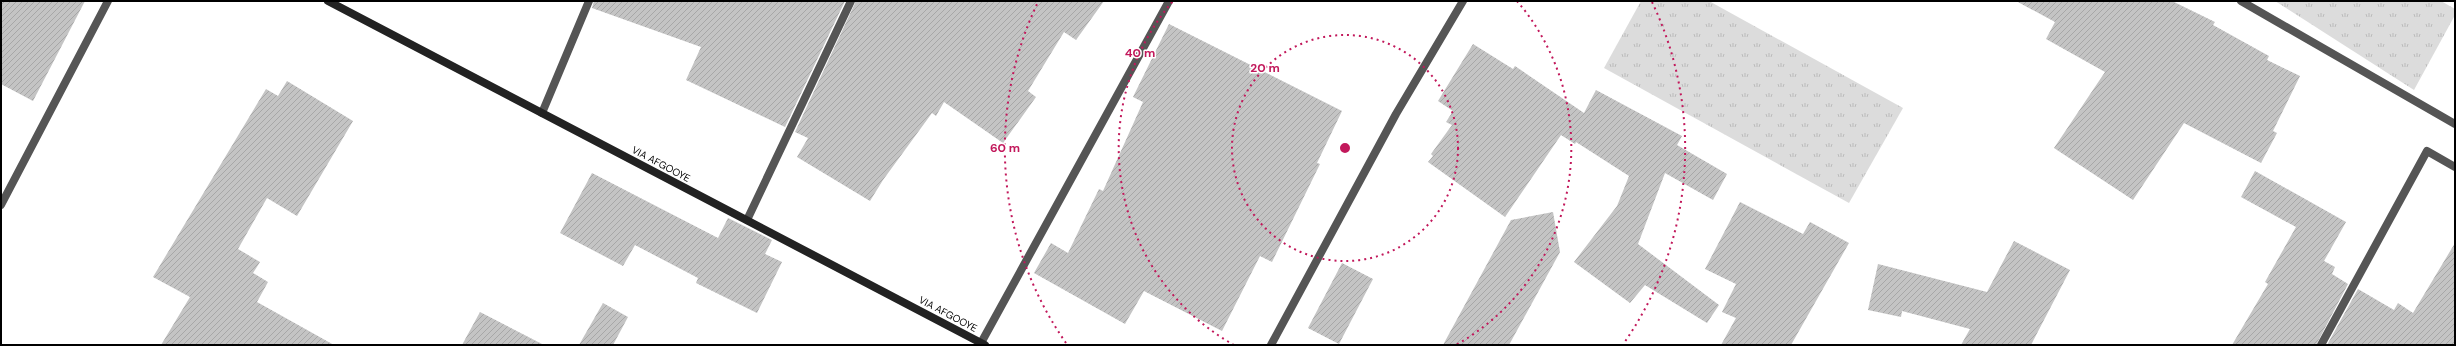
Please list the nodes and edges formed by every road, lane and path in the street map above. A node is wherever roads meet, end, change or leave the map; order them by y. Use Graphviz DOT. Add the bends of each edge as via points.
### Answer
graph roads {
  1 [pos="108,1"];
  2 [pos="328,1"];
  3 [pos="589,1"];
  4 [pos="851,1"];
  5 [pos="1169,1"];
  6 [pos="1463,1"];
  7 [pos="2242,1"];
  8 [pos="542,113"];
  9 [pos="2455,124"];
  10 [pos="2455,167"];
  11 [pos="1,205"];
  12 [pos="747,220"];
  13 [pos="983,344"];
  14 [pos="1271,345"];
  15 [pos="2321,345"];
  1 -- 11 [label="street"];
  2 -- 8 [label="main road, VIA AFGOOYE"];
  3 -- 8 [label="street"];
  4 -- 12 [label="street"];
  5 -- 13 [label="street"];
  6 -- 14 [label="street" via="1396,114"];
  7 -- 9 [label="street"];
  8 -- 12 [label="main road, VIA AFGOOYE"];
  10 -- 15 [label="street" via="2427,151"];
  12 -- 13 [label="main road, VIA AFGOOYE"];
}
